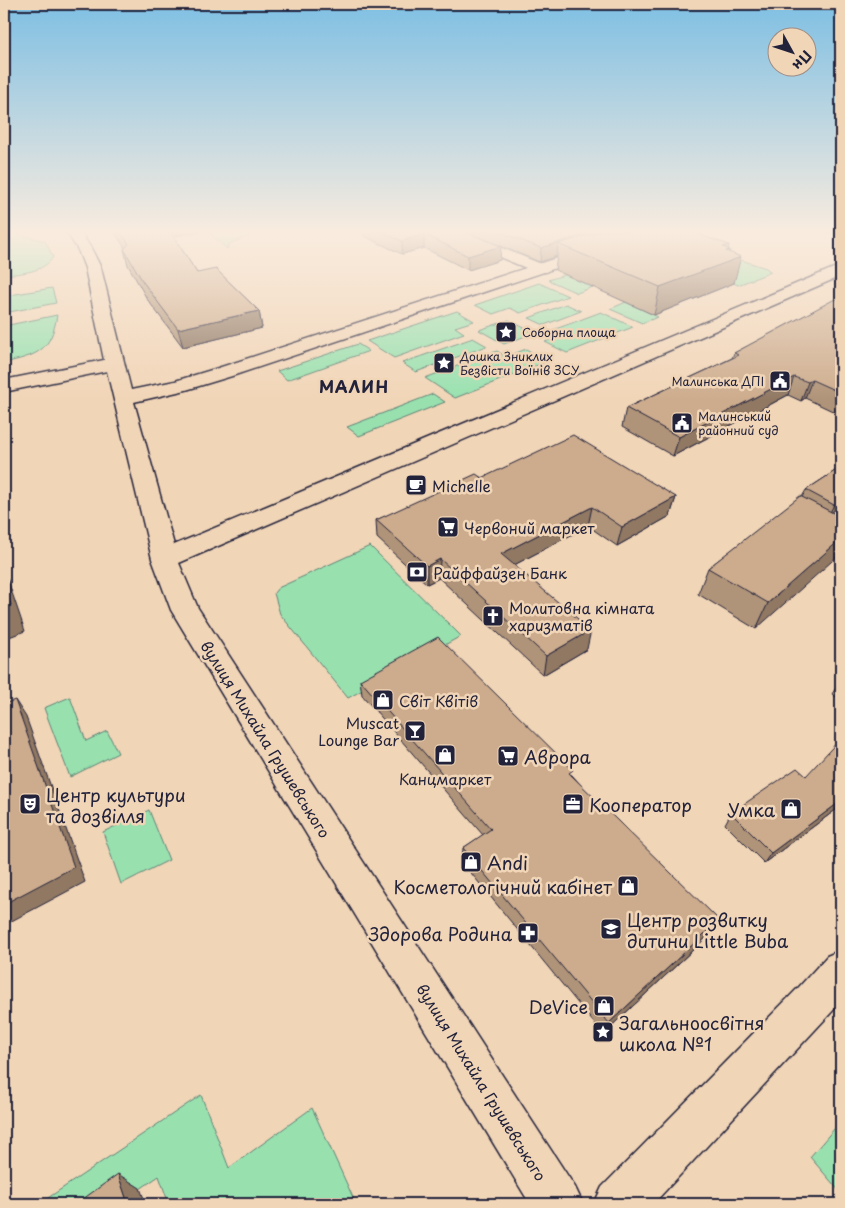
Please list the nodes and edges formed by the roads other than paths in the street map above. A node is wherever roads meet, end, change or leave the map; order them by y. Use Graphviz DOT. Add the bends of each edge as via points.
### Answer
graph roads {
  1 [pos="98,287"];
  2 [pos="485,287"];
  3 [pos="800,287"];
  4 [pos="116,364"];
  5 [pos="4,386"];
  6 [pos="124,398"];
  7 [pos="165,559"];
  8 [pos="841,970"];
  9 [pos="558,1204"];
  10 [pos="619,1204"];
  1 -- 4 [label="street, вулиця Михайла Грушевського"];
  2 -- 6 [label="street" via="225,372"];
  3 -- 7 [label="street"];
  4 -- 5 [label="street"];
  4 -- 6 [label="street, вулиця Михайла Грушевського"];
  6 -- 7 [label="street, вулиця Михайла Грушевського"];
  7 -- 9 [label="street, вулиця Михайла Грушевського" via="185,610"];
  8 -- 10 [label="street"];
}
